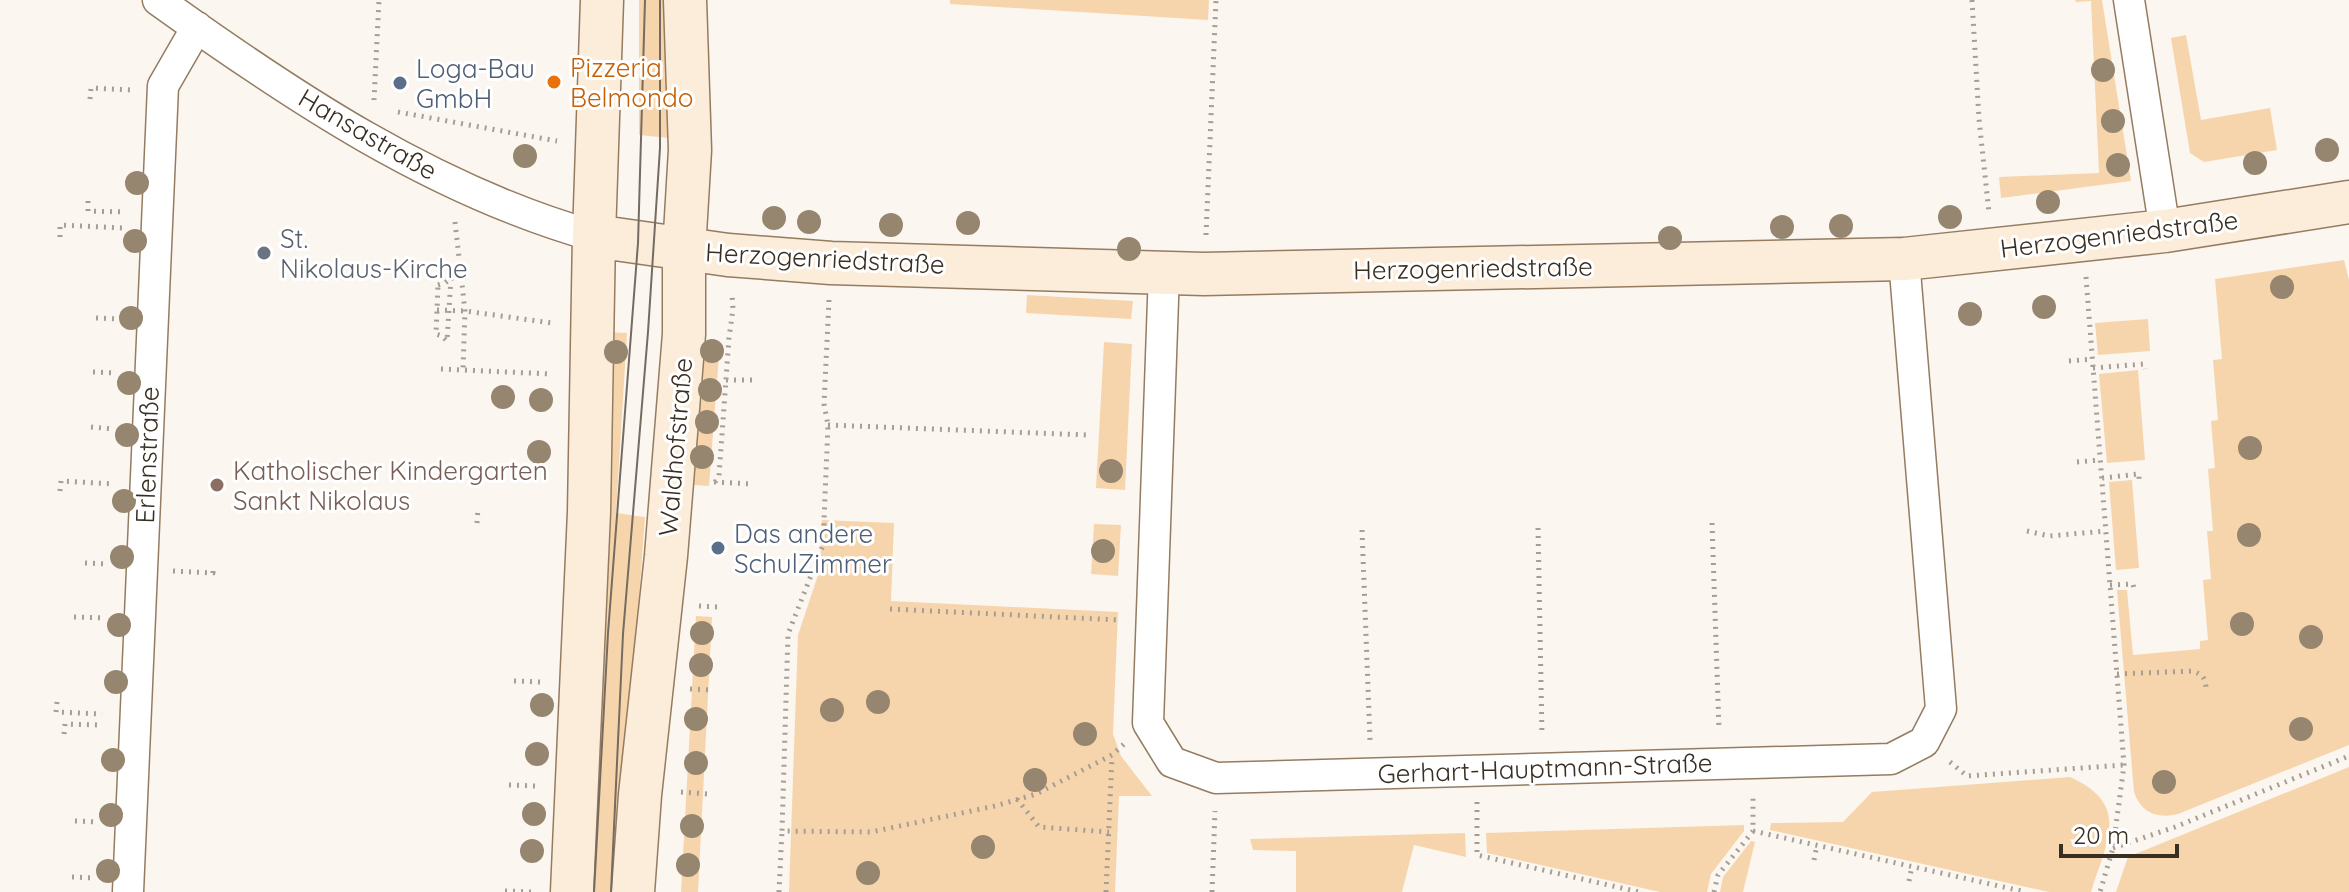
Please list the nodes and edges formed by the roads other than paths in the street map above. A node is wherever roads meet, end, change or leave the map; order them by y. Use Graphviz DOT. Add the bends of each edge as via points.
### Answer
graph roads {
  1 [pos="158,0"];
  2 [pos="602,0"];
  3 [pos="685,0"];
  4 [pos="2129,0"];
  5 [pos="197,27"];
  6 [pos="2349,202"];
  7 [pos="2165,231"];
  8 [pos="594,236"];
  9 [pos="684,250"];
  10 [pos="1904,259"];
  11 [pos="1184,273"];
  12 [pos="128,892"];
  13 [pos="572,892"];
  14 [pos="633,892"];
  1 -- 5 [label="street, Hansastraße"];
  2 -- 8 [label="street"];
  3 -- 9 [label="street, Waldhofstraße" via="690,150"];
  4 -- 7 [label="street"];
  5 -- 8 [label="street, Hansastraße" via="367,121 451,182"];
  5 -- 12 [label="street, Erlenstraße" via="163,86"];
  6 -- 7 [label="street, Herzogenriedstraße"];
  7 -- 10 [label="street, Herzogenriedstraße"];
  8 -- 9 [label="street, Herzogenriedstraße"];
  8 -- 13 [label="street" via="589,512"];
  9 -- 11 [label="street, Herzogenriedstraße" via="831,263"];
  9 -- 14 [label="street, Waldhofstraße" via="682,358"];
  10 -- 11 [label="street, Herzogenriedstraße"];
  10 -- 11 [label="street, Gerhart-Hauptmann-Straße" via="1941,709 1924,742 1891,759 1216,778 1172,762 1148,723 1152,621"];
}
